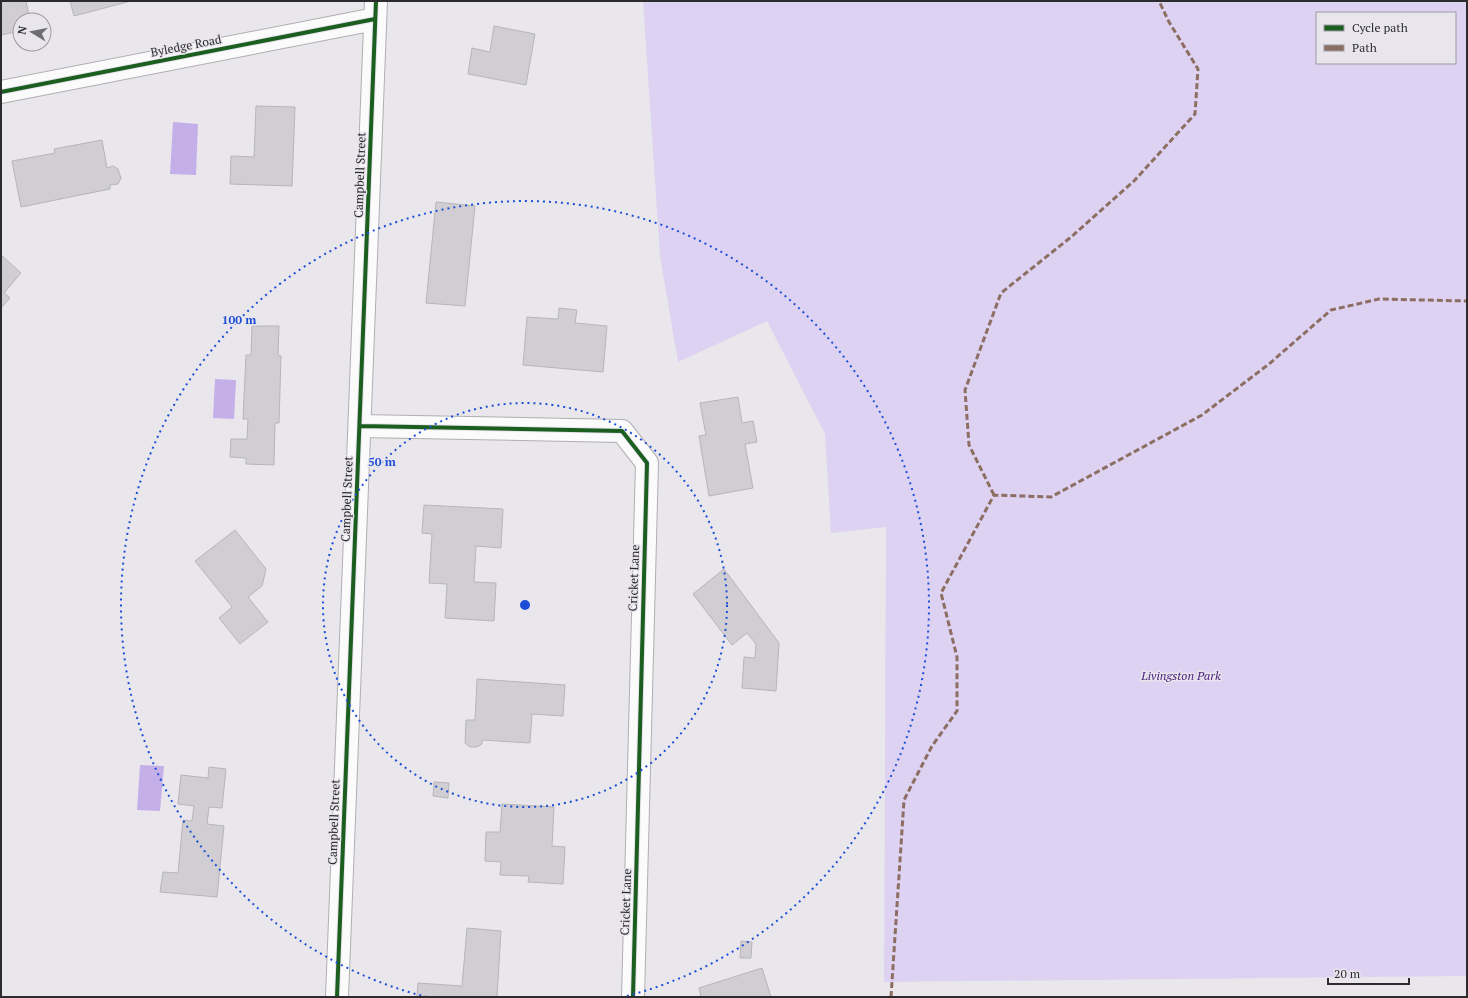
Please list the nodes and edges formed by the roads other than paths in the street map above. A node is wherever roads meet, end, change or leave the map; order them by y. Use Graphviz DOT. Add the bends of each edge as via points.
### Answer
graph roads {
  1 [pos="376,10"];
  2 [pos="1,92"];
  3 [pos="360,426"];
  4 [pos="337,997"];
  5 [pos="633,997"];
  1 -- 2 [label="street, Byledge Road"];
  1 -- 3 [label="street, Campbell Street"];
  3 -- 4 [label="street, Campbell Street"];
  3 -- 5 [label="street, Cricket Lane" via="622,431 647,463"];
}
